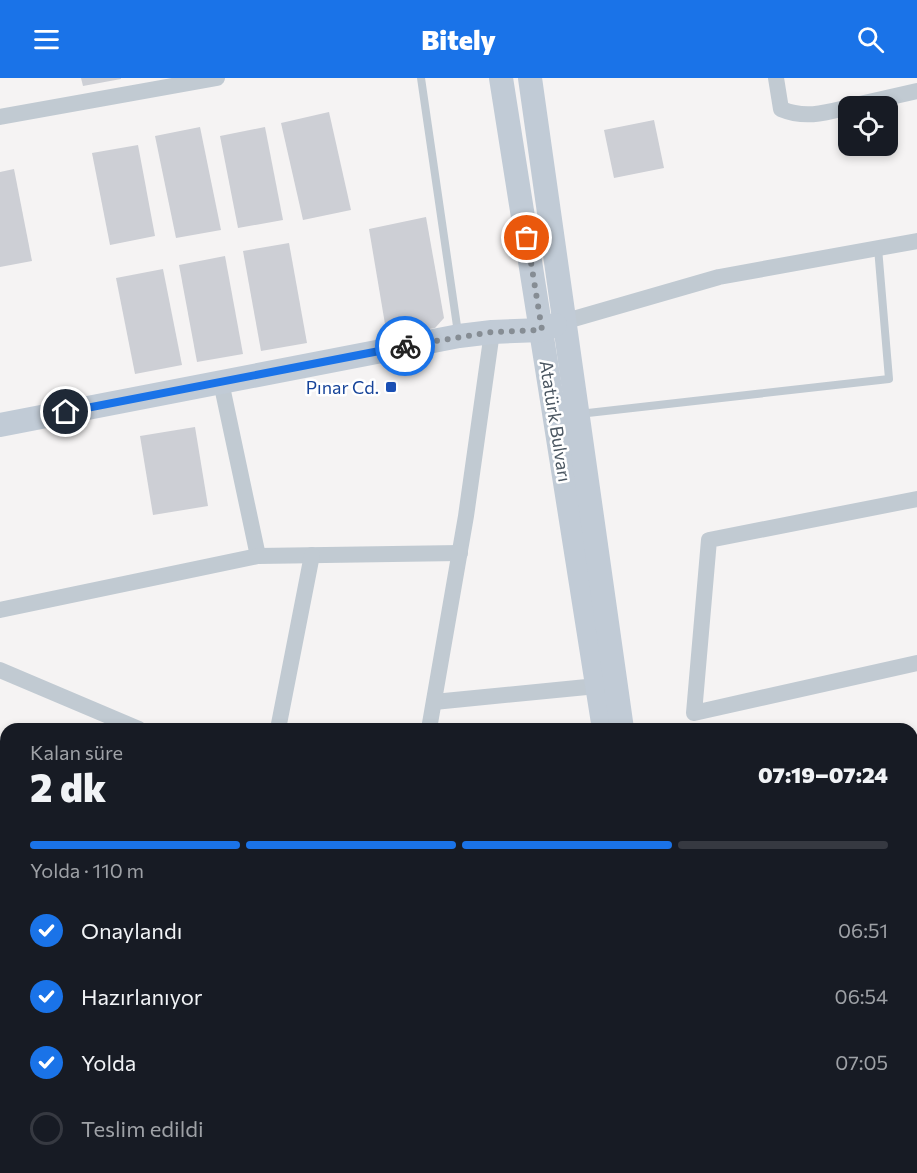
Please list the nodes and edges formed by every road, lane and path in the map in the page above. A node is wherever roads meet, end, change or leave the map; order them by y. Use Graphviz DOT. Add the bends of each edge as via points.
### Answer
graph roads {
  1 [pos="218,78"];
  2 [pos="421,78"];
  3 [pos="501,78"];
  4 [pos="530,78"];
  5 [pos="776,78"];
  6 [pos="917,91"];
  7 [pos="896,96"];
  8 [pos="838,110"];
  9 [pos="0,117"];
  10 [pos="917,241"];
  11 [pos="878,248"];
  12 [pos="552,326"];
  13 [pos="492,332"];
  14 [pos="459,336"];
  15 [pos="221,382"];
  16 [pos="576,414"];
  17 [pos="0,425"];
  18 [pos="917,499"];
  19 [pos="460,553"];
  20 [pos="312,555"];
  21 [pos="258,556"];
  22 [pos="0,610"];
  23 [pos="917,663"];
  24 [pos="0,670"];
  25 [pos="597,686"];
  26 [pos="434,702"];
  27 [pos="125,723"];
  28 [pos="279,723"];
  29 [pos="430,723"];
  30 [pos="603,723"];
  31 [pos="621,723"];
  1 -- 9 [label="street"];
  2 -- 14 [label="lane"];
  3 -- 12 [label="main road, Atatürk Bulvarı"];
  4 -- 12 [label="main road, Atatürk Bulvarı"];
  5 -- 8 [label="street" via="781,109 795,115"];
  6 -- 7 [label="street"];
  10 -- 11 [label="street"];
  11 -- 12 [label="street" via="719,277"];
  11 -- 16 [label="lane" via="889,379"];
  12 -- 13 [label="main road"];
  12 -- 16 [label="main road, Atatürk Bulvarı"];
  12 -- 25 [label="main road, Atatürk Bulvarı"];
  13 -- 14 [label="main road"];
  13 -- 19 [label="street"];
  14 -- 15 [label="main road"];
  15 -- 17 [label="main road"];
  15 -- 21 [label="street"];
  16 -- 31 [label="main road, Atatürk Bulvarı"];
  18 -- 23 [label="street" via="709,540 694,713"];
  19 -- 20 [label="street"];
  19 -- 26 [label="street"];
  20 -- 21 [label="street"];
  20 -- 28 [label="street"];
  21 -- 22 [label="street"];
  24 -- 27 [label="street"];
  25 -- 26 [label="street"];
  25 -- 30 [label="main road, Atatürk Bulvarı"];
  26 -- 29 [label="street"];
}
